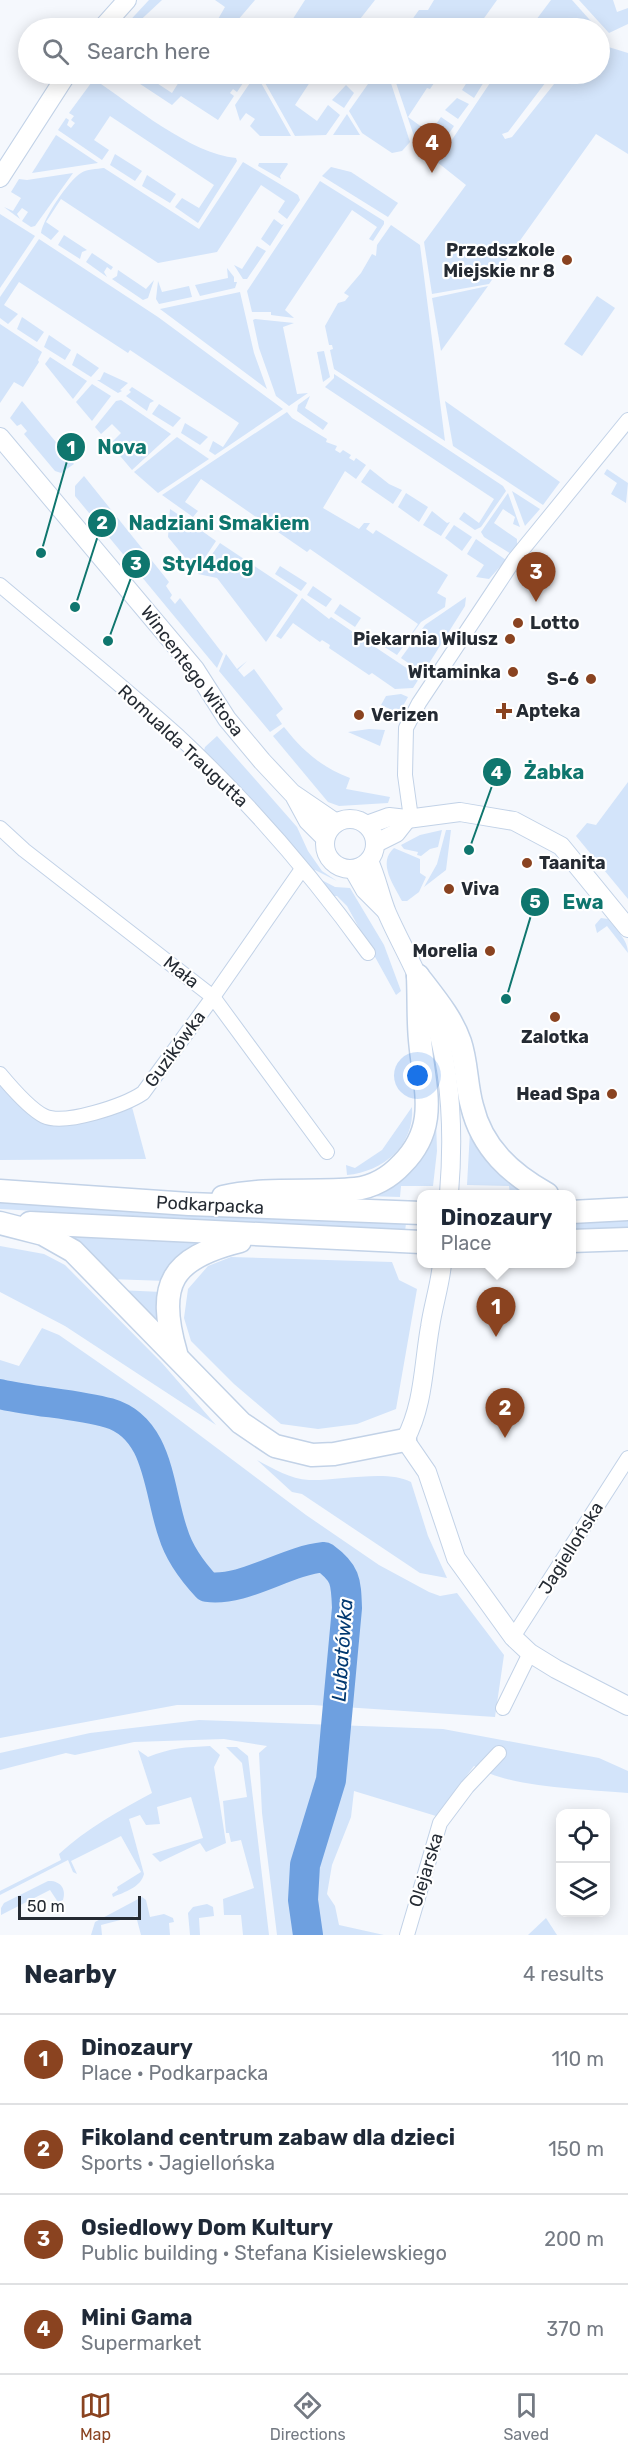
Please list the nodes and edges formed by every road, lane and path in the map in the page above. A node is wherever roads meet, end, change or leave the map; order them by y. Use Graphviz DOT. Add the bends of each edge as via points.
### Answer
graph roads {
  1 [pos="127,0"];
  2 [pos="111,18"];
  3 [pos="61,84"];
  4 [pos="0,178"];
  5 [pos="628,420"];
  6 [pos="0,437"];
  7 [pos="0,585"];
  8 [pos="292,793"];
  9 [pos="409,818"];
  10 [pos="336,823"];
  11 [pos="367,825"];
  12 [pos="0,828"];
  13 [pos="326,838"];
  14 [pos="376,843"];
  15 [pos="361,865"];
  16 [pos="302,869"];
  17 [pos="628,928"];
  18 [pos="368,953"];
  19 [pos="418,976"];
  20 [pos="213,997"];
  21 [pos="0,1074"];
  22 [pos="327,1152"];
  23 [pos="449,1190"];
  24 [pos="540,1190"];
  25 [pos="0,1191"];
  26 [pos="576,1201"];
  27 [pos="189,1204"];
  28 [pos="620,1209"];
  29 [pos="576,1212"];
  30 [pos="417,1213"];
  31 [pos="0,1222"];
  32 [pos="263,1235"];
  33 [pos="628,1239"];
  34 [pos="576,1241"];
  35 [pos="417,1242"];
  36 [pos="441,1268"];
  37 [pos="177,1355"];
  38 [pos="405,1440"];
  39 [pos="628,1458"];
  40 [pos="513,1637"];
  41 [pos="530,1653"];
  42 [pos="628,1706"];
  43 [pos="503,1707"];
  44 [pos="499,1754"];
  45 [pos="407,1935"];
  1 -- 2 [label="street"];
  3 -- 4 [label="street"];
  5 -- 9 [label="street" via="514,560 418,703 406,728"];
  6 -- 8 [label="street, Wincentego Witosa" via="195,669 234,727"];
  7 -- 16 [label="street, Romualda Traugutta" via="178,736 249,807"];
  8 -- 10 [label="street, Wincentego Witosa"];
  8 -- 13 [label="street, Wincentego Witosa" via="308,821"];
  9 -- 11 [label="street" via="390,817"];
  9 -- 14 [label="street" via="396,833"];
  9 -- 17 [label="street" via="460,812 514,820 538,832 561,846"];
  10 -- 11 [label="street" via="355,819"];
  10 -- 13 [label="street"];
  11 -- 14 [label="street"];
  12 -- 20 [label="street, Mała"];
  13 -- 15 [label="street" via="331,861 345,869"];
  14 -- 15 [label="street" via="374,852"];
  15 -- 19 [label="street" via="365,890 386,911"];
  16 -- 18 [label="street, Romualda Traugutta" via="332,902"];
  16 -- 20 [label="street, Guzikówka"];
  19 -- 23 [label="street" via="439,1038 450,1100 453,1136"];
  19 -- 24 [label="main road" via="443,1009 460,1041 472,1106 493,1151 515,1175"];
  19 -- 27 [label="main road" via="427,1102 425,1130 417,1149 393,1174 356,1189 246,1192"];
  20 -- 21 [label="street, Guzikówka" via="143,1093 130,1102 82,1116 45,1117"];
  20 -- 22 [label="street, Mała"];
  25 -- 27 [label="main road, Podkarpacka"];
  26 -- 28 [label="main road"];
  27 -- 30 [label="main road, Podkarpacka"];
  28 -- 29 [label="main road"];
  31 -- 32 [label="main road, Podkarpacka"];
  31 -- 37 [label="main road" via="43,1234 73,1251"];
  32 -- 35 [label="main road, Podkarpacka"];
  32 -- 37 [label="main road" via="206,1250 178,1272 169,1288 167,1303 168,1327"];
  33 -- 34 [label="main road"];
  36 -- 38 [label="street" via="422,1395"];
  37 -- 38 [label="main road" via="242,1423 275,1446 312,1455 334,1454"];
  38 -- 40 [label="street" via="427,1473 456,1558"];
  39 -- 40 [label="street, Jagiellońska"];
  40 -- 41 [label="street"];
  41 -- 42 [label="street"];
  41 -- 43 [label="street"];
  44 -- 45 [label="street, Olejarska" via="440,1823"];
}
